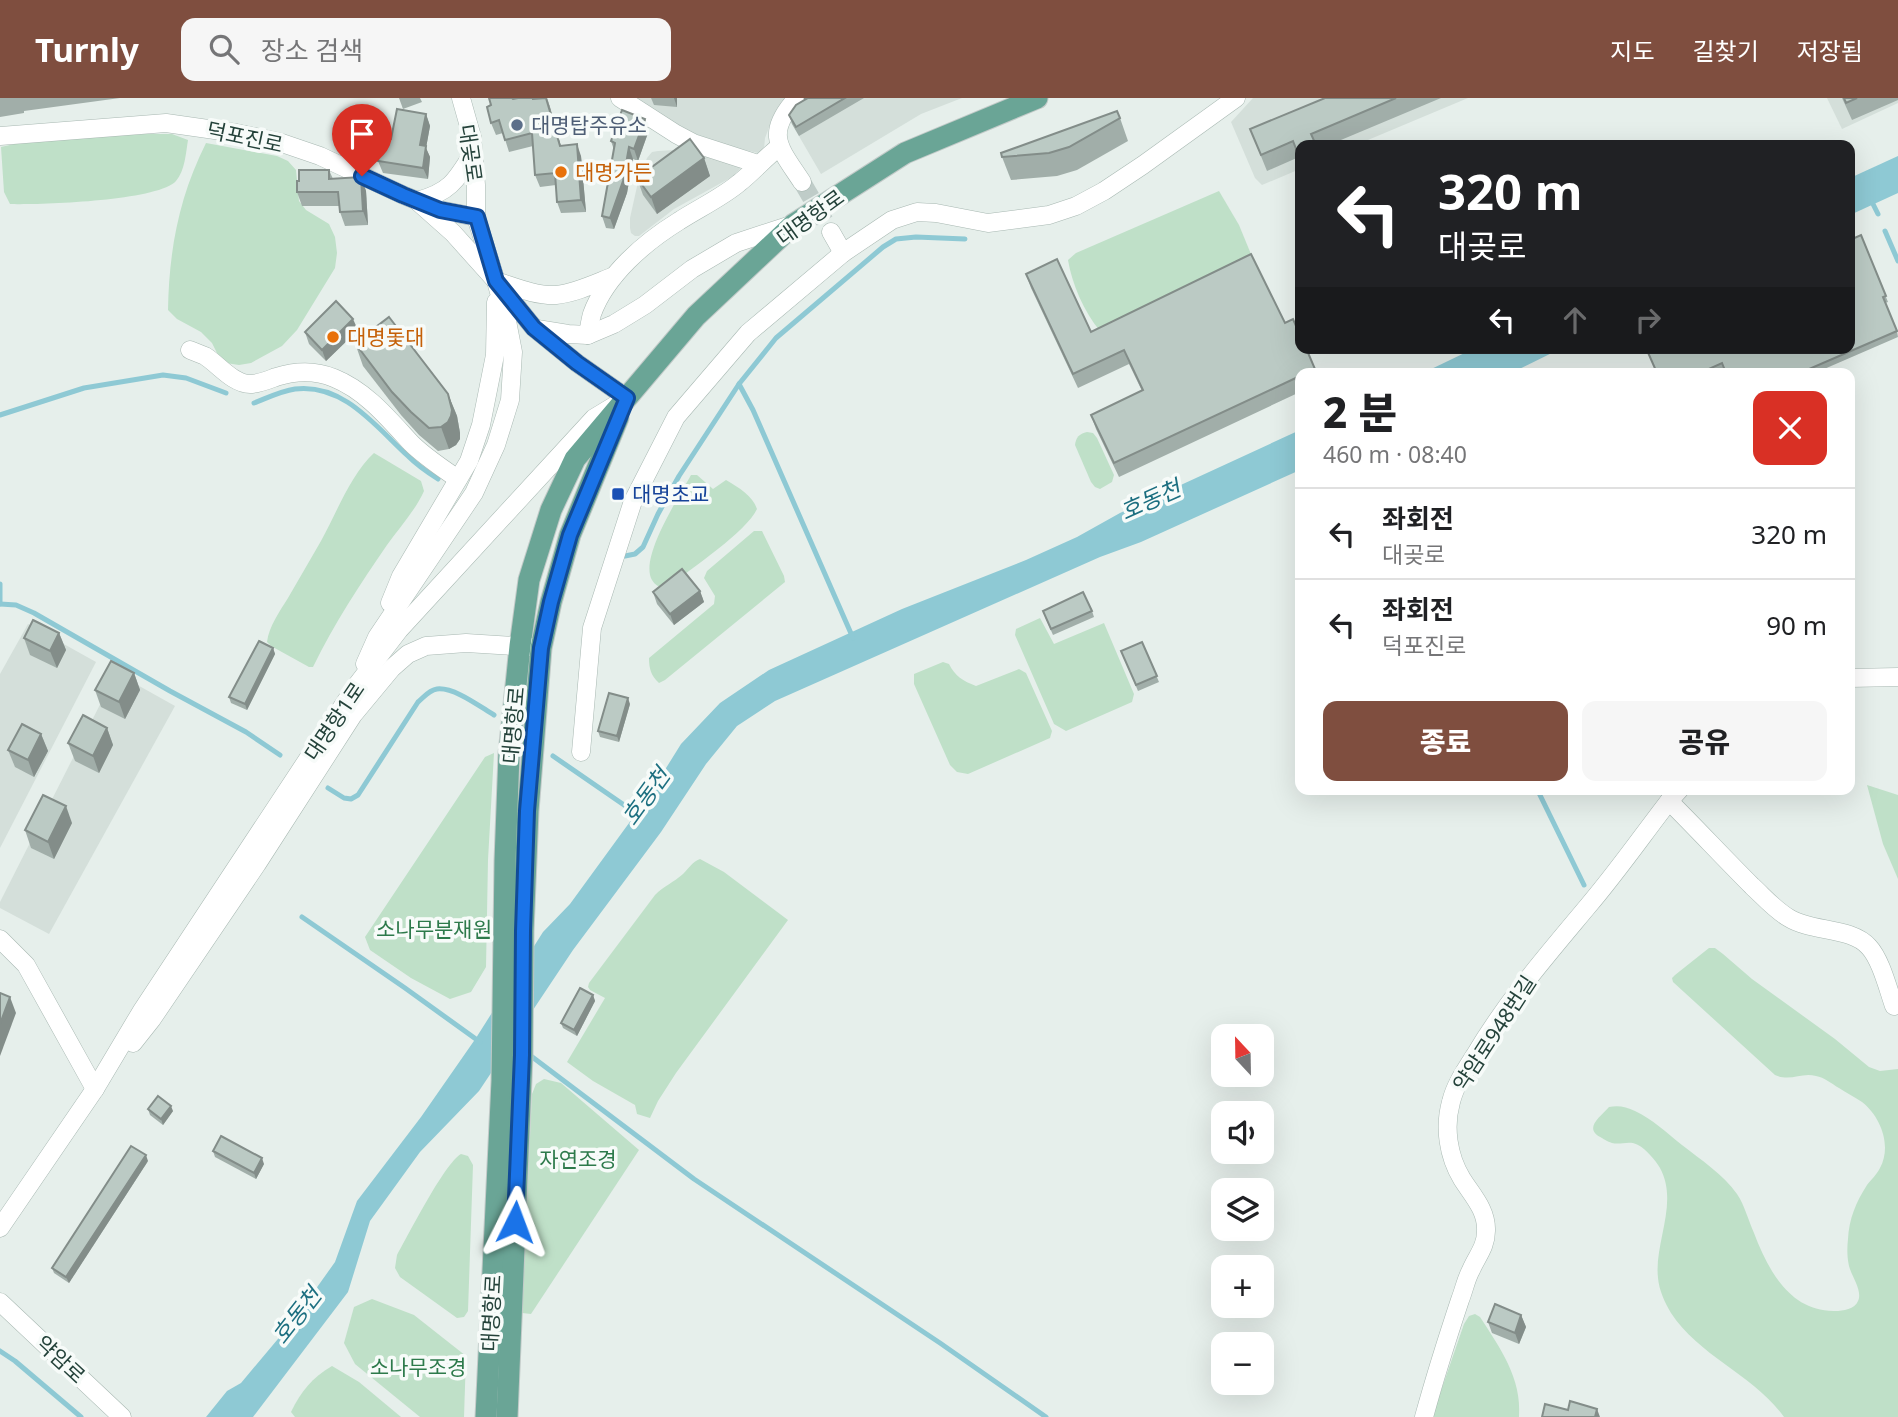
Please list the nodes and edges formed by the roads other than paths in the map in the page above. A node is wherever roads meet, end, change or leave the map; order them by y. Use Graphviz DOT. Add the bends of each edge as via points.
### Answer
graph roads {
  1 [pos="461,98"];
  2 [pos="620,98"];
  3 [pos="797,98"];
  4 [pos="1037,98"];
  5 [pos="1236,98"];
  6 [pos="0,136"];
  7 [pos="779,147"];
  8 [pos="473,153"];
  9 [pos="758,164"];
  10 [pos="802,181"];
  11 [pos="417,201"];
  12 [pos="477,217"];
  13 [pos="794,223"];
  14 [pos="831,232"];
  15 [pos="843,253"];
  16 [pos="614,276"];
  17 [pos="496,281"];
  18 [pos="534,328"];
  19 [pos="588,335"];
  20 [pos="190,350"];
  21 [pos="627,398"];
  22 [pos="458,478"];
  23 [pos="377,637"];
  24 [pos="531,647"];
  25 [pos="1898,677"];
  26 [pos="1855,678"];
  27 [pos="356,686"];
  28 [pos="581,752"];
  29 [pos="1674,795"];
  30 [pos="0,939"];
  31 [pos="1894,1006"];
  32 [pos="95,1089"];
  33 [pos="0,1228"];
  34 [pos="0,1302"];
  35 [pos="122,1417"];
  36 [pos="486,1417"];
  37 [pos="506,1417"];
  38 [pos="1424,1417"];
  1 -- 8 [label="street, 대곶로"];
  2 -- 9 [label="street" via="693,143"];
  3 -- 7 [label="street" via="778,128"];
  4 -- 13 [label="main road, 대명항로" via="905,153"];
  5 -- 15 [label="street" via="1143,165 1076,206 1049,215 988,223 917,212 892,220"];
  6 -- 11 [label="street, 덕포진로" via="166,122 279,142"];
  7 -- 9 [label="street"];
  7 -- 10 [label="street"];
  8 -- 11 [label="street" via="448,188"];
  8 -- 12 [label="street, 대곶로"];
  9 -- 16 [label="street" via="739,184 642,248"];
  11 -- 12 [label="street, 덕포진로"];
  11 -- 17 [label="street"];
  12 -- 17 [label="street, 대곶로"];
  13 -- 19 [label="street" via="736,243 614,324"];
  13 -- 21 [label="main road, 대명항로" via="696,316"];
  14 -- 15 [label="street"];
  15 -- 28 [label="street" via="748,333 676,417 633,501 592,628"];
  16 -- 17 [label="street" via="555,295"];
  16 -- 19 [label="street" via="600,296"];
  17 -- 18 [label="street, 대곶로"];
  17 -- 22 [label="street" via="495,355 489,391 469,461"];
  17 -- 23 [label="street" via="513,352 510,400 496,446 474,493"];
  18 -- 19 [label="street"];
  18 -- 21 [label="street, 대곶로"];
  20 -- 22 [label="street" via="249,384 305,372 332,377 373,403 419,450"];
  21 -- 24 [label="main road, 대명항로" via="570,535 551,602"];
  21 -- 27 [label="street, 대명항1로" via="594,418 408,620"];
  22 -- 23 [label="street" via="401,576"];
  23 -- 27 [label="street"];
  24 -- 32 [label="street, 대명항1로" via="426,646 392,668 353,715 152,1019"];
  24 -- 36 [label="main road, 대명항로" via="509,754 502,1081"];
  24 -- 37 [label="main road, 대명항로" via="522,1055"];
  25 -- 26 [label="street"];
  27 -- 32 [label="street, 대명항1로"];
  29 -- 31 [label="street, 약암로948번길" via="1748,881 1786,917 1852,936 1871,948"];
  29 -- 38 [label="street, 약암로948번길" via="1502,1012 1453,1094 1447,1132 1450,1149 1461,1177 1480,1204 1486,1230"];
  30 -- 32 [label="street" via="26,965"];
  32 -- 33 [label="street, 대명항1로"];
  34 -- 35 [label="street, 약암로"];
}
